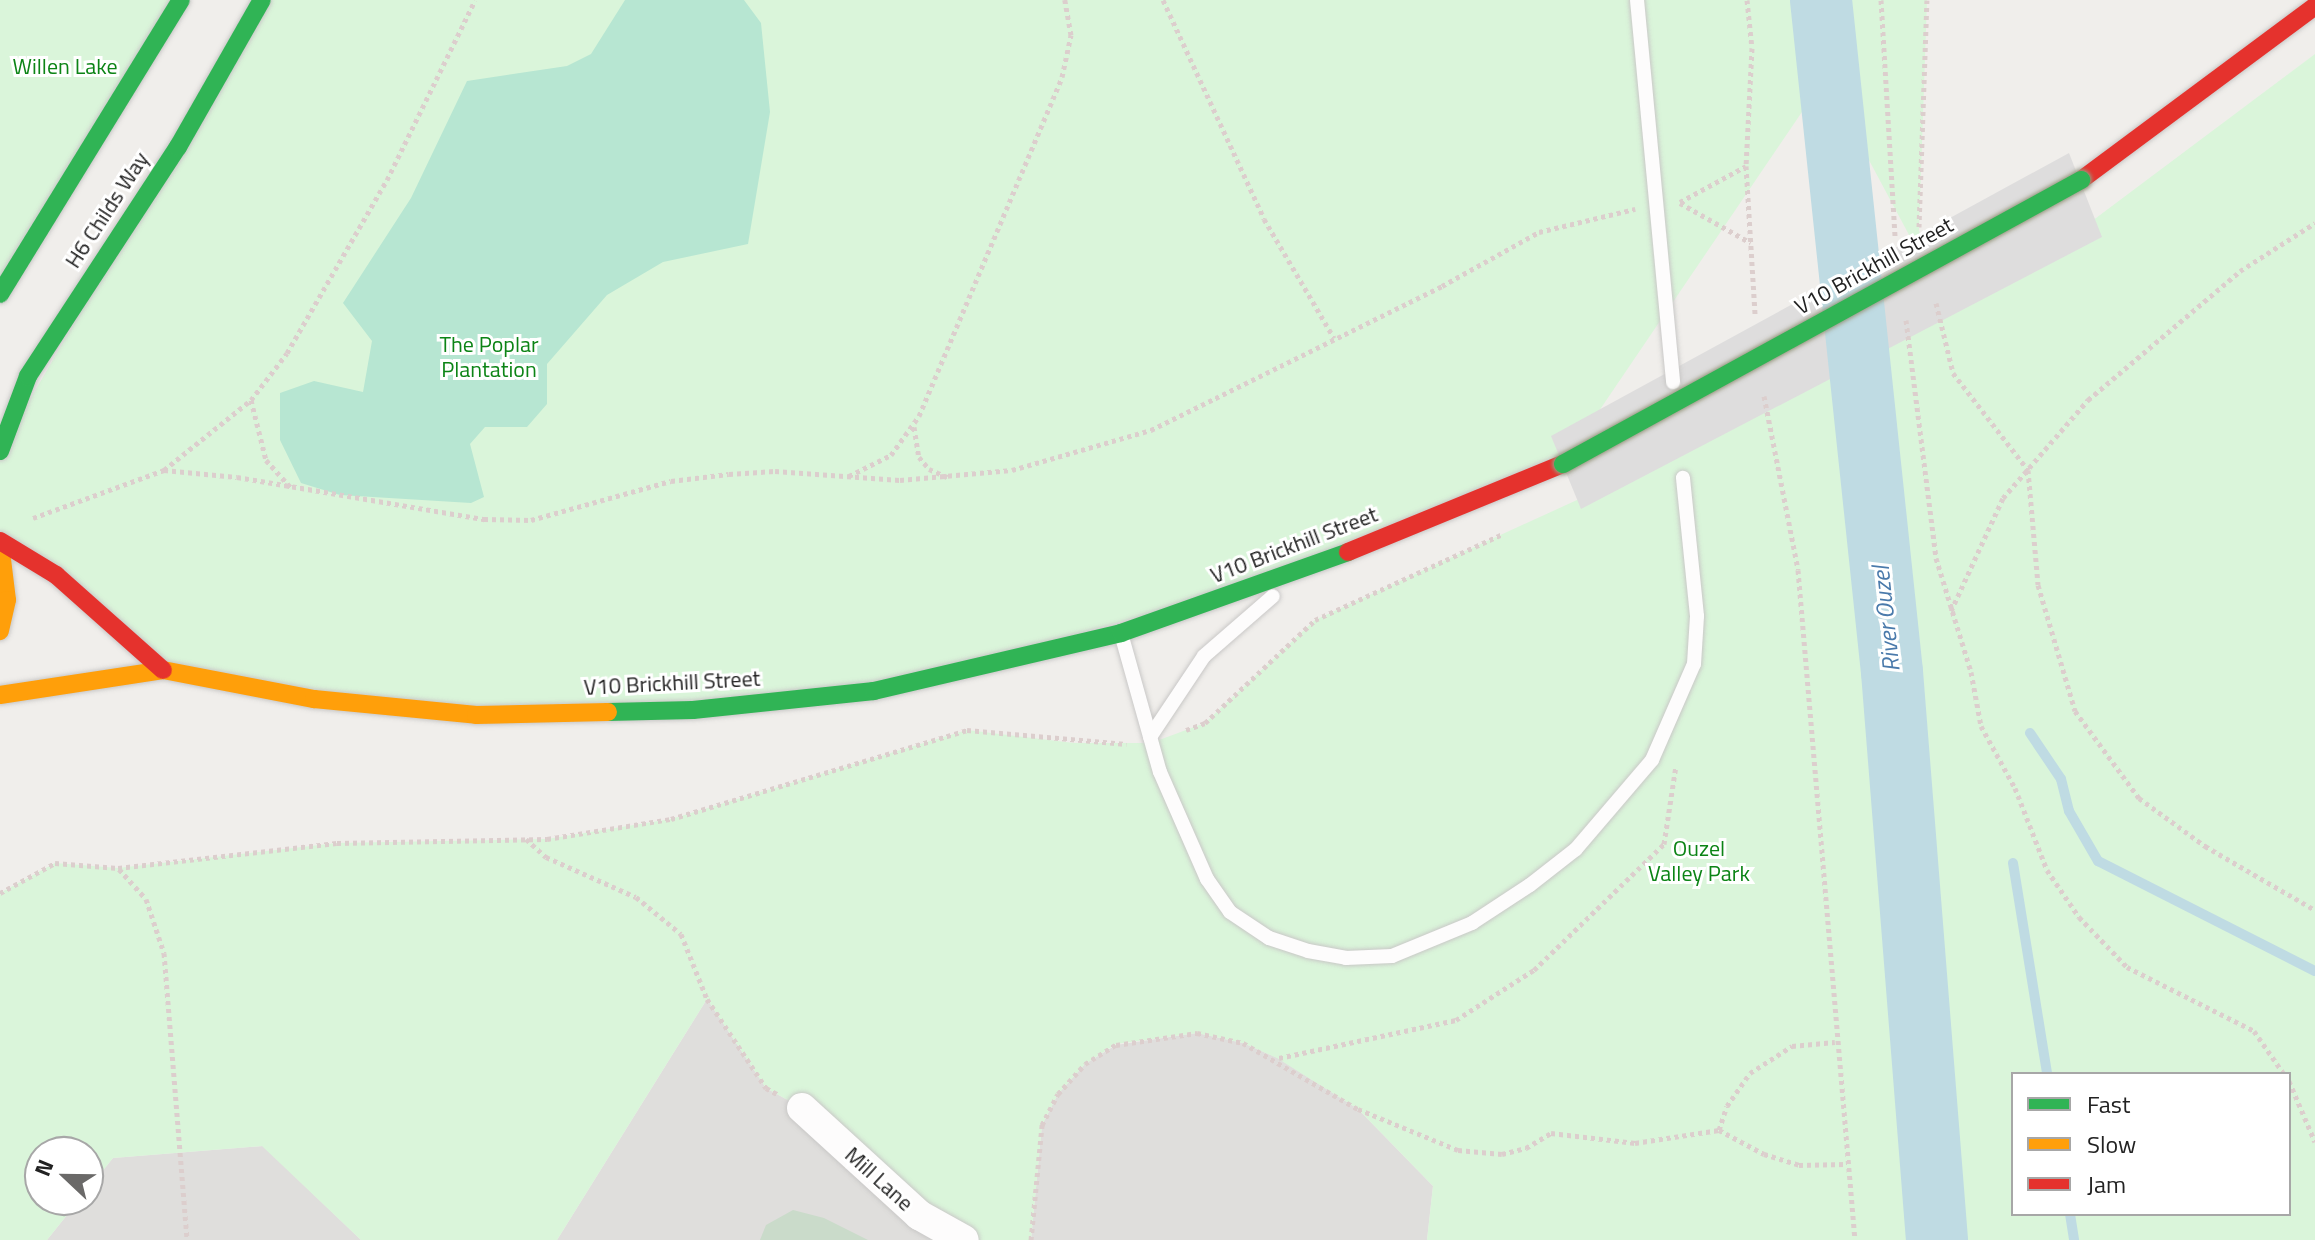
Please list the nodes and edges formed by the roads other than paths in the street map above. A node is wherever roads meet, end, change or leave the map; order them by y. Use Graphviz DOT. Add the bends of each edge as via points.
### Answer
graph roads {
  1 [pos="181,0"];
  2 [pos="262,0"];
  3 [pos="1637,0"];
  4 [pos="2315,6"];
  5 [pos="0,294"];
  6 [pos="1673,382"];
  7 [pos="0,451"];
  8 [pos="1683,478"];
  9 [pos="0,542"];
  10 [pos="1304,570"];
  11 [pos="0,631"];
  12 [pos="1121,633"];
  13 [pos="163,670"];
  14 [pos="0,695"];
  15 [pos="1150,740"];
  16 [pos="802,1108"];
  17 [pos="964,1240"];
  1 -- 5 [label="street, H6 Childs Way"];
  2 -- 7 [label="street, H6 Childs Way" via="178,147 28,376"];
  3 -- 6 [label="lane"];
  4 -- 10 [label="street, V10 Brickhill Street, bridge" via="2081,180 1563,464"];
  8 -- 15 [label="lane" via="1697,616 1694,664 1676,714 1652,760 1576,849 1472,923 1392,956 1346,958 1269,938 1230,912 1207,879"];
  9 -- 11 [label="street" via="7,600"];
  9 -- 13 [label="street" via="56,575"];
  10 -- 12 [label="street, V10 Brickhill Street"];
  10 -- 15 [label="lane" via="1204,656"];
  12 -- 13 [label="street, V10 Brickhill Street" via="874,691 693,710 476,715 314,699"];
  12 -- 15 [label="lane"];
  13 -- 14 [label="street, V10 Brickhill Street"];
  16 -- 17 [label="street, Mill Lane" via="919,1215"];
}
